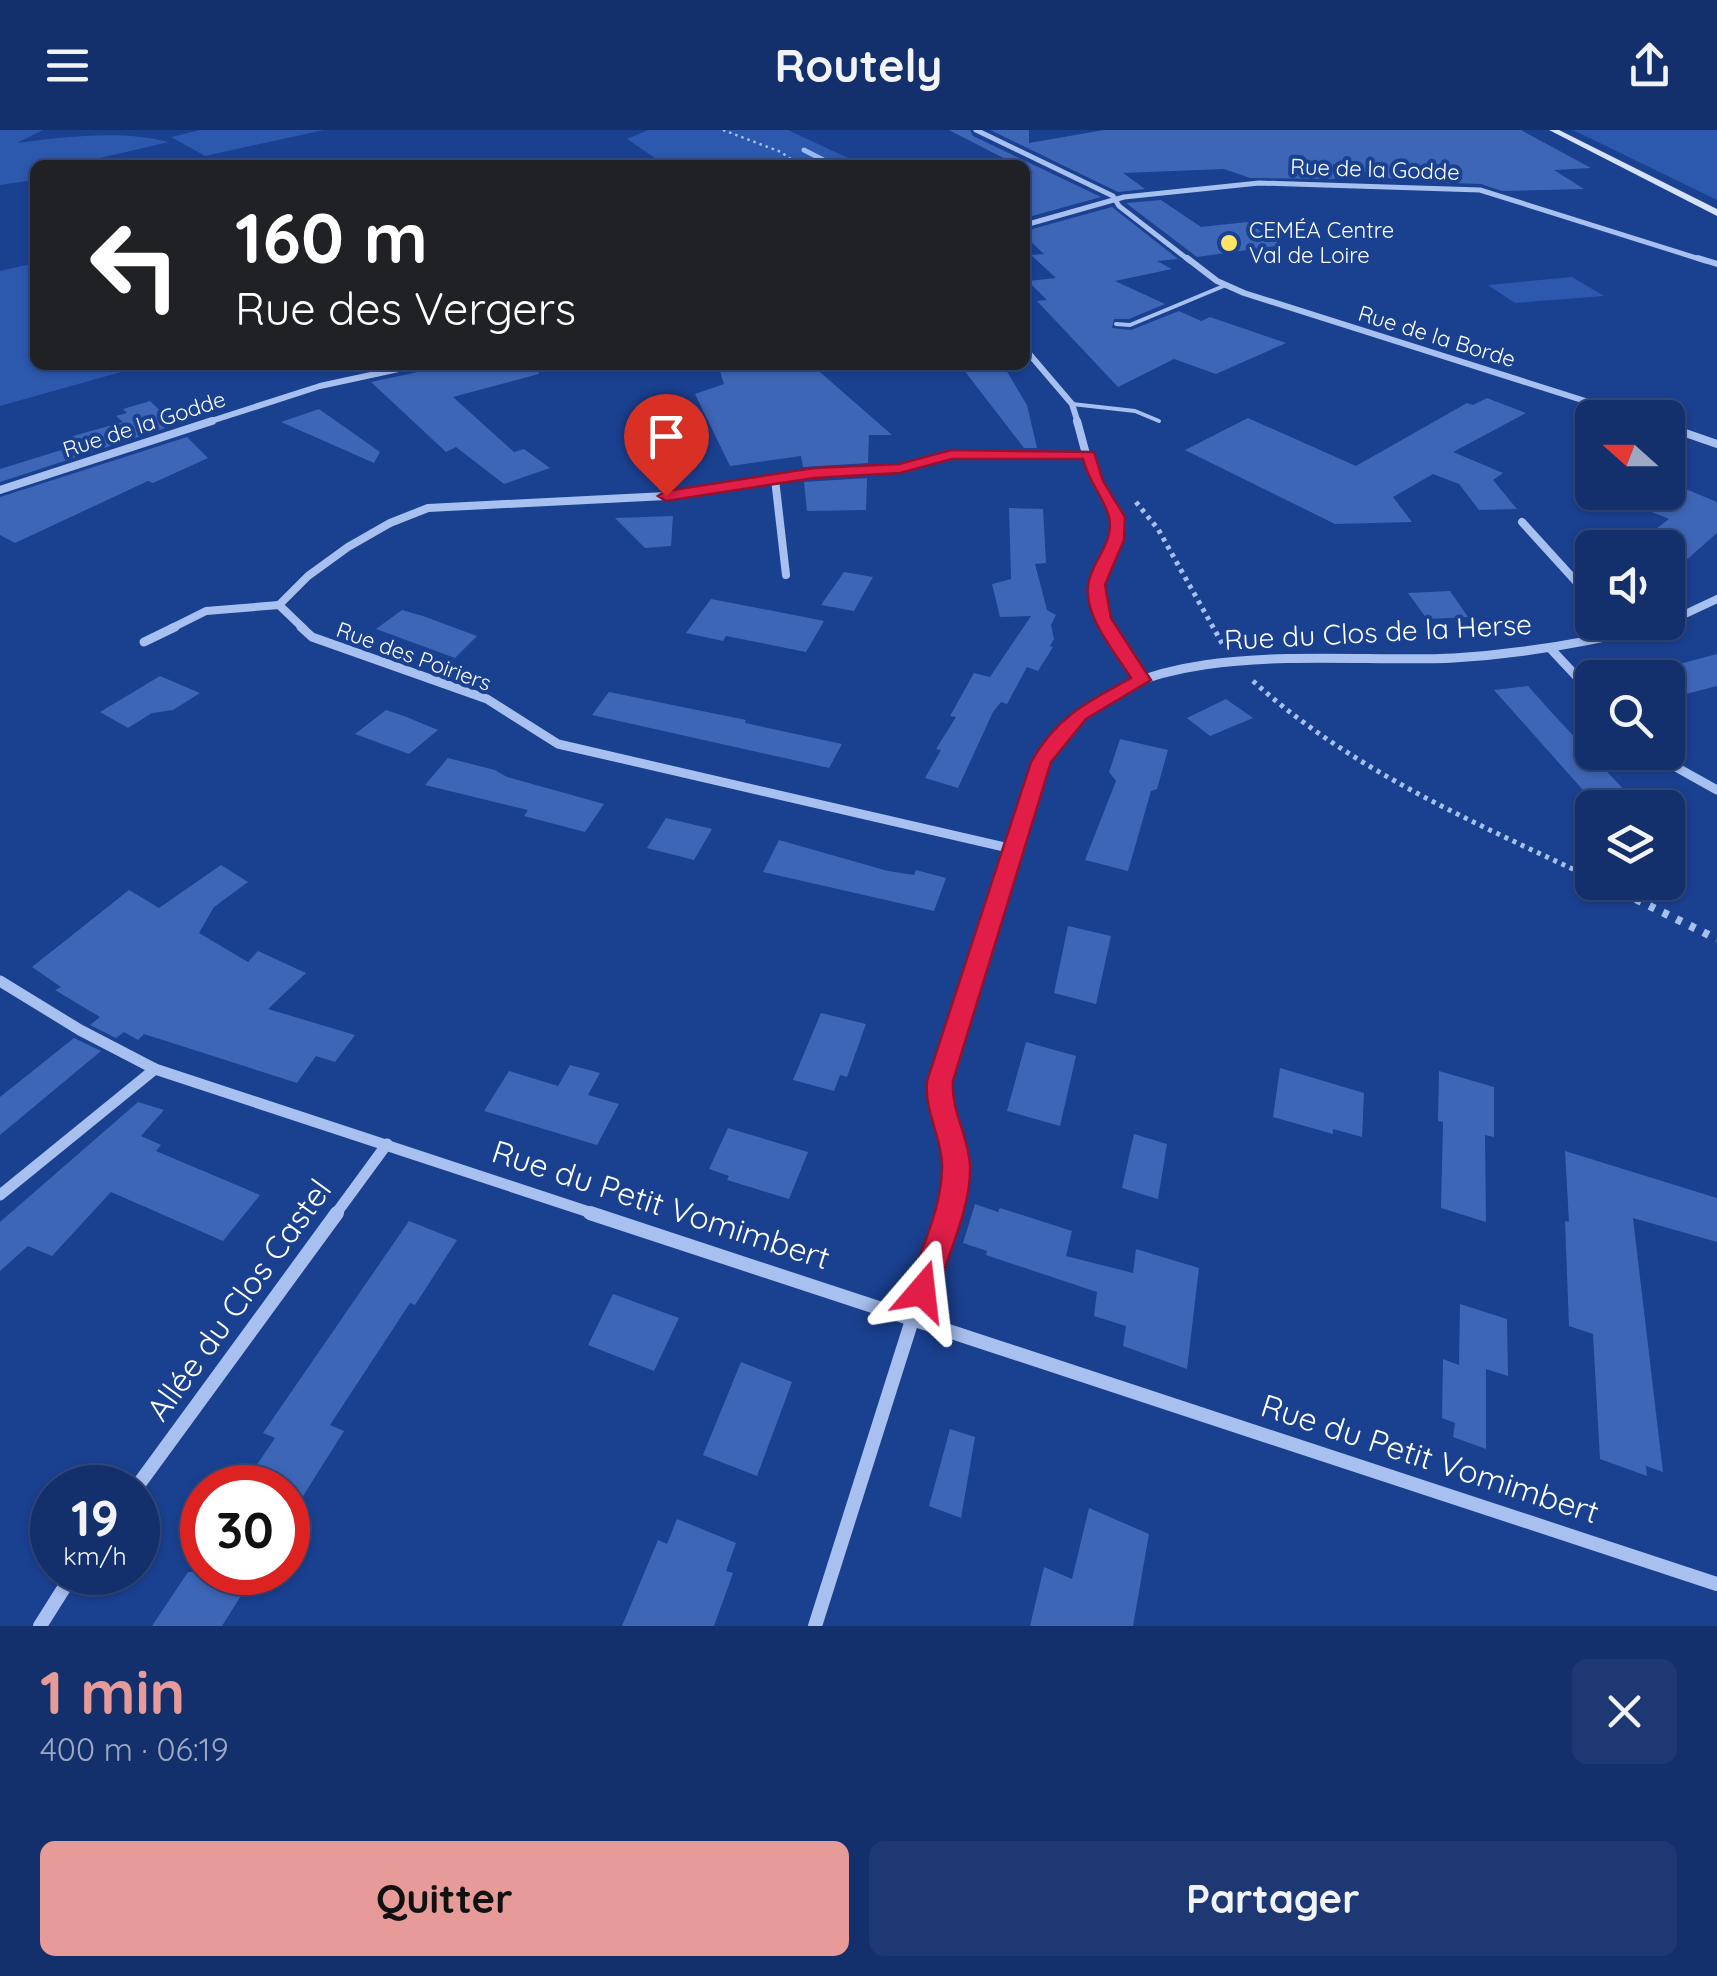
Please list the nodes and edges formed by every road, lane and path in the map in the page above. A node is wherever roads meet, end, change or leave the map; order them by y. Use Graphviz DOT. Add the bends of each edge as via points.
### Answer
graph roads {
  1 [pos="723,130"];
  2 [pos="976,130"];
  3 [pos="1553,130"];
  4 [pos="794,160"];
  5 [pos="1114,201"];
  6 [pos="1717,213"];
  7 [pos="1030,224"];
  8 [pos="1717,264"];
  9 [pos="1226,286"];
  10 [pos="1116,324"];
  11 [pos="1030,355"];
  12 [pos="394,370"];
  13 [pos="1581,400"];
  14 [pos="1072,404"];
  15 [pos="1159,421"];
  16 [pos="1685,433"];
  17 [pos="1717,444"];
  18 [pos="1089,455"];
  19 [pos="775,479"];
  20 [pos="0,490"];
  21 [pos="1522,522"];
  22 [pos="1158,529"];
  23 [pos="786,575"];
  24 [pos="1575,580"];
  25 [pos="1717,598"];
  26 [pos="279,604"];
  27 [pos="1685,613"];
  28 [pos="1585,640"];
  29 [pos="144,642"];
  30 [pos="1550,648"];
  31 [pos="1230,655"];
  32 [pos="1575,675"];
  33 [pos="1250,678"];
  34 [pos="1142,680"];
  35 [pos="1682,770"];
  36 [pos="1717,790"];
  37 [pos="1013,849"];
  38 [pos="1575,870"];
  39 [pos="1638,900"];
  40 [pos="1717,939"];
  41 [pos="0,980"];
  42 [pos="155,1068"];
  43 [pos="387,1144"];
  44 [pos="0,1195"];
  45 [pos="914,1317"];
  46 [pos="153,1465"];
  47 [pos="1717,1584"];
  48 [pos="60,1595"];
  49 [pos="40,1626"];
  50 [pos="815,1626"];
  1 -- 4 [label="path"];
  2 -- 5 [label="street, Rue de la Borde"];
  3 -- 6 [label="main road"];
  5 -- 7 [label="street, Rue de la Godde"];
  5 -- 8 [label="street, Rue de la Godde" via="1259,183 1480,190"];
  5 -- 9 [label="street, Rue de la Borde"];
  9 -- 10 [label="lane" via="1130,325"];
  9 -- 13 [label="street, Rue de la Borde"];
  11 -- 14 [label="street"];
  12 -- 20 [label="street, Rue de la Godde" via="252,406"];
  14 -- 15 [label="lane" via="1135,411"];
  14 -- 18 [label="street"];
  16 -- 17 [label="street"];
  18 -- 19 [label="street" via="951,454 900,468"];
  18 -- 34 [label="street" via="1119,527 1097,585 1102,618"];
  19 -- 23 [label="street"];
  19 -- 26 [label="street" via="666,496 417,511 316,567"];
  21 -- 24 [label="street"];
  22 -- 31 [label="path"];
  25 -- 27 [label="street, Rue du Clos de la Herse"];
  26 -- 29 [label="street" via="206,612"];
  26 -- 37 [label="street, Rue des Poiriers" via="312,637 487,698 558,744"];
  28 -- 30 [label="street, Rue du Clos de la Herse"];
  30 -- 32 [label="street"];
  30 -- 34 [label="street, Rue du Clos de la Herse" via="1424,660 1250,659"];
  33 -- 38 [label="path" via="1324,737 1416,792"];
  34 -- 37 [label="street, Rue du Clos de la Herse" via="1079,714 1051,744"];
  35 -- 36 [label="street"];
  37 -- 45 [label="street, Rue du Clos de la Herse" via="940,1081 955,1185"];
  39 -- 40 [label="path"];
  41 -- 42 [label="street, Rue du Petit Vomimbert"];
  42 -- 43 [label="street, Rue du Petit Vomimbert"];
  42 -- 44 [label="street"];
  43 -- 45 [label="street, Rue du Petit Vomimbert"];
  43 -- 46 [label="street, Allée du Clos Castel"];
  45 -- 47 [label="street, Rue du Petit Vomimbert"];
  45 -- 50 [label="street, Rue du Clos de la Herse"];
  48 -- 49 [label="street"];
}
